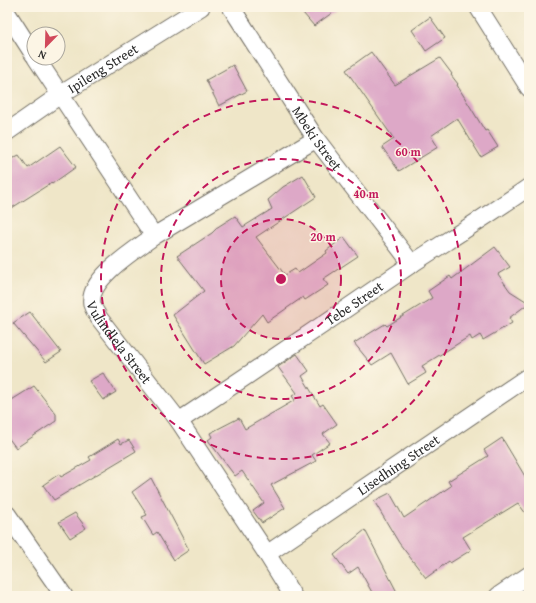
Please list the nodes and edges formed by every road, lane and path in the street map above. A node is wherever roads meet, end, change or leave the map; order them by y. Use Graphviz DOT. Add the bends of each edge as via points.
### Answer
graph roads {
  1 [pos="201,7"];
  2 [pos="231,7"];
  3 [pos="478,7"];
  4 [pos="7,13"];
  5 [pos="26,43"];
  6 [pos="41,66"];
  7 [pos="529,88"];
  8 [pos="60,96"];
  9 [pos="7,132"];
  10 [pos="316,138"];
  11 [pos="529,187"];
  12 [pos="154,236"];
  13 [pos="412,264"];
  14 [pos="529,376"];
  15 [pos="179,420"];
  16 [pos="7,514"];
  17 [pos="268,554"];
  18 [pos="529,575"];
  19 [pos="64,596"];
  20 [pos="293,596"];
  21 [pos="498,596"];
  1 -- 8 [label="street, Ipileng Street"];
  2 -- 10 [label="street, Mbeki Street"];
  3 -- 7 [label="street"];
  4 -- 5 [label="street"];
  6 -- 8 [label="street"];
  8 -- 9 [label="street, Ipileng Street"];
  8 -- 12 [label="street"];
  10 -- 12 [label="street, Vulindlela Street"];
  10 -- 13 [label="street, Mbeki Street"];
  11 -- 13 [label="street, Tebe Street"];
  12 -- 15 [label="street, Vulindlela Street" via="111,268 98,282 92,303 99,318"];
  13 -- 15 [label="street, Tebe Street"];
  14 -- 17 [label="street, Lisedhing Street"];
  15 -- 17 [label="street, Vulindlela Street"];
  16 -- 19 [label="street"];
  17 -- 20 [label="street, Vulindlela Street"];
  18 -- 21 [label="street"];
}
